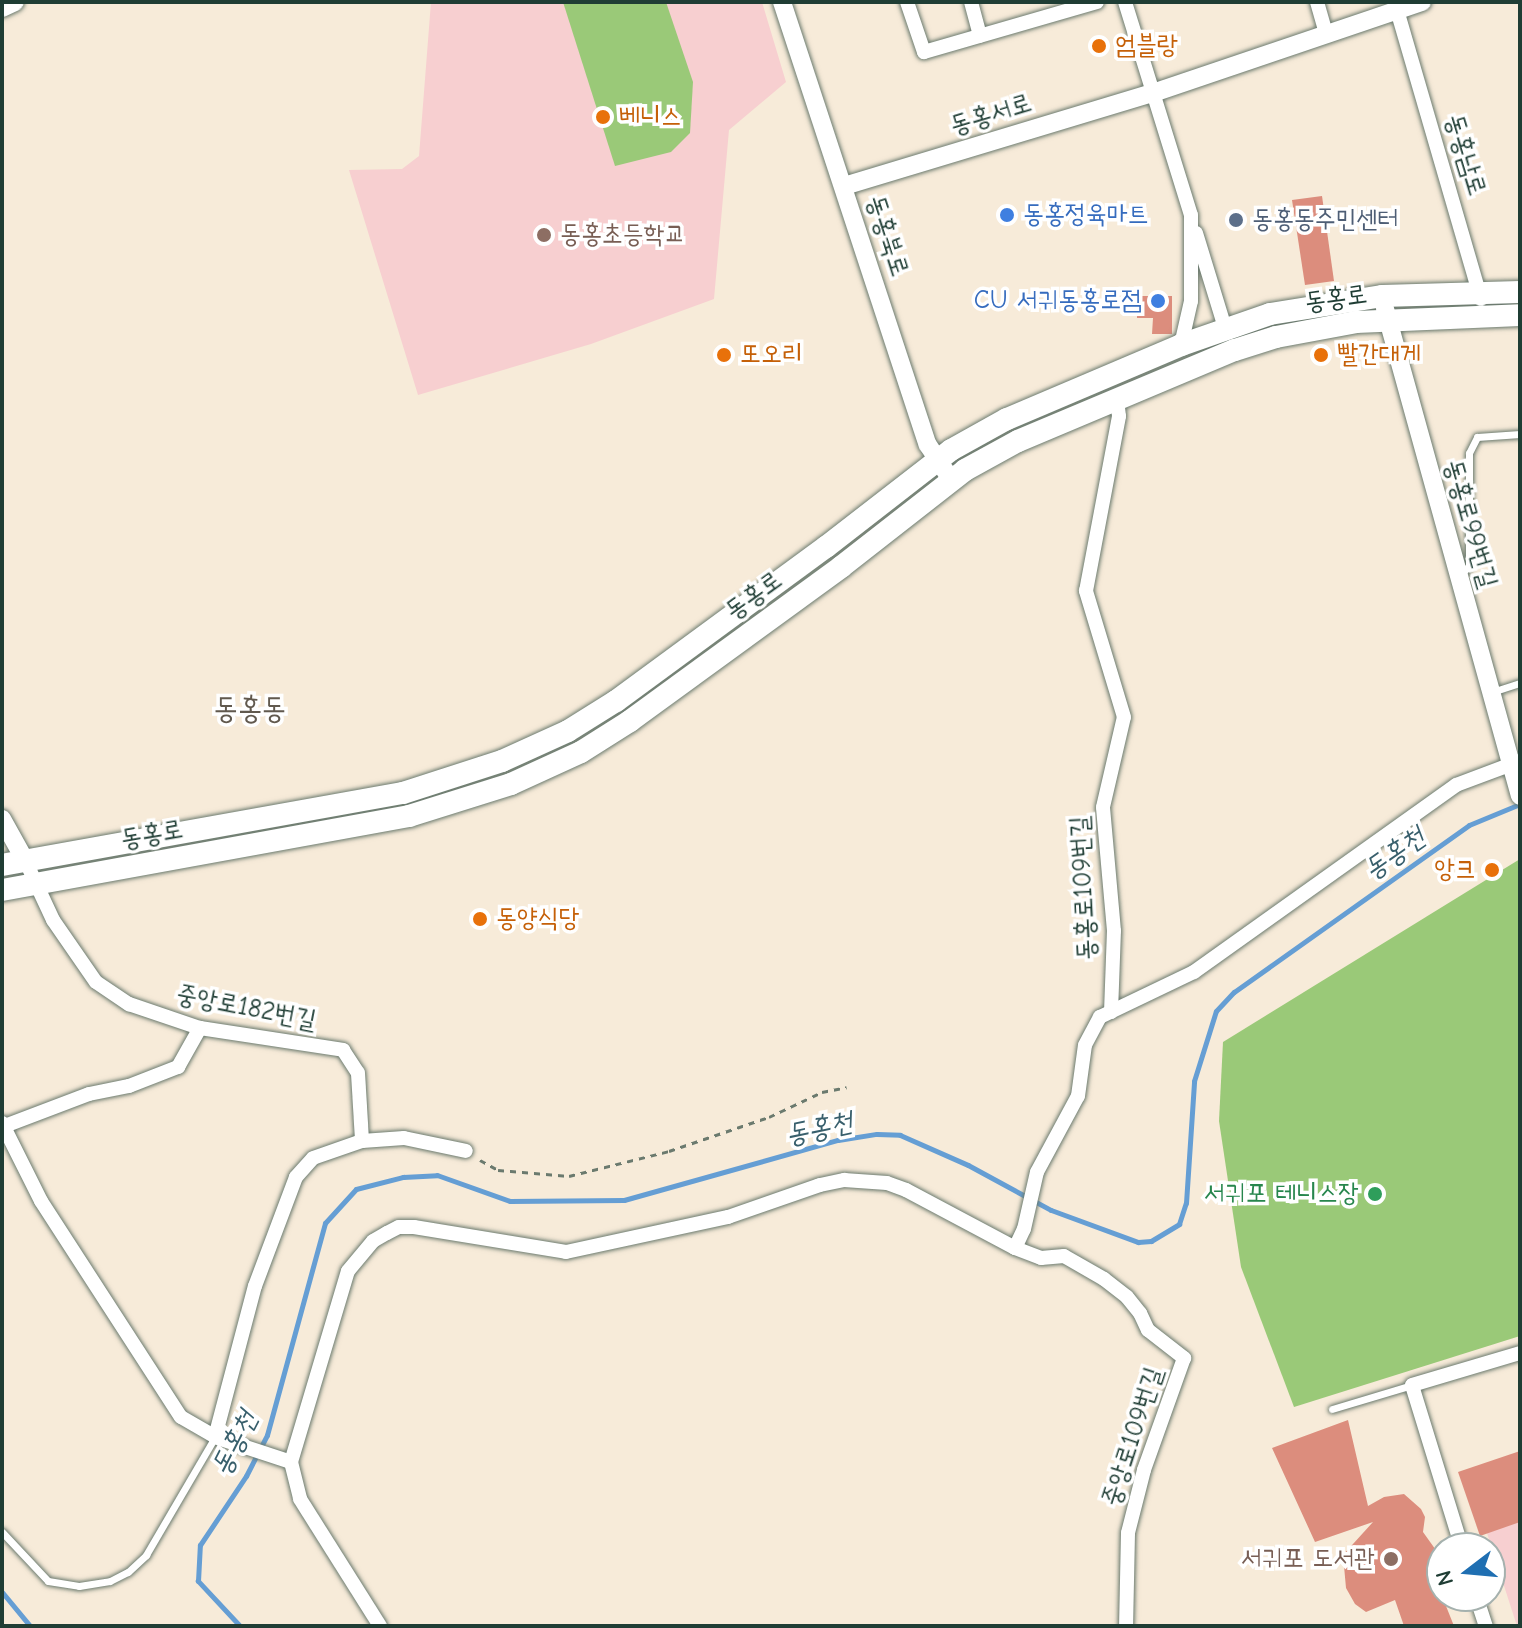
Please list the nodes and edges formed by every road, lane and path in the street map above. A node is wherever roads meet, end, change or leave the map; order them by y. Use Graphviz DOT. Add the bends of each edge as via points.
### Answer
graph roads {
  1 [pos="15,2"];
  2 [pos="782,2"];
  3 [pos="907,2"];
  4 [pos="971,2"];
  5 [pos="1097,2"];
  6 [pos="1125,2"];
  7 [pos="1317,2"];
  8 [pos="1422,2"];
  9 [pos="2,8"];
  10 [pos="1397,10"];
  11 [pos="1326,34"];
  12 [pos="980,36"];
  13 [pos="1153,93"];
  14 [pos="844,186"];
  15 [pos="1191,215"];
  16 [pos="1481,292"];
  17 [pos="1520,292"];
  18 [pos="1382,296"];
  19 [pos="1482,315"];
  20 [pos="1520,315"];
  21 [pos="1388,321"];
  22 [pos="1225,328"];
  23 [pos="1181,345"];
  24 [pos="1117,400"];
  25 [pos="1520,434"];
  26 [pos="938,461"];
  27 [pos="952,481"];
  28 [pos="1458,576"];
  29 [pos="1520,683"];
  30 [pos="1490,693"];
  31 [pos="1516,775"];
  32 [pos="2,819"];
  33 [pos="26,862"];
  34 [pos="2,865"];
  35 [pos="36,884"];
  36 [pos="2,890"];
  37 [pos="1111,1012"];
  38 [pos="200,1028"];
  39 [pos="847,1087"];
  40 [pos="2,1126"];
  41 [pos="362,1141"];
  42 [pos="466,1151"];
  43 [pos="1015,1248"];
  44 [pos="1520,1353"];
  45 [pos="1412,1385"];
  46 [pos="1332,1409"];
  47 [pos="215,1437"];
  48 [pos="291,1462"];
  49 [pos="2,1532"];
  50 [pos="1457,1532"];
  51 [pos="380,1626"];
  52 [pos="1126,1626"];
  1 -- 9 [label="street"];
  2 -- 14 [label="street, 동홍북로"];
  3 -- 12 [label="street" via="924,52"];
  4 -- 12 [label="street"];
  5 -- 12 [label="street"];
  6 -- 13 [label="street"];
  7 -- 11 [label="street"];
  8 -- 10 [label="street, 동홍서로"];
  10 -- 11 [label="street, 동홍서로"];
  10 -- 16 [label="street, 동홍남로"];
  11 -- 13 [label="street, 동홍서로"];
  13 -- 14 [label="street, 동홍서로"];
  13 -- 15 [label="street"];
  14 -- 26 [label="street, 동홍북로" via="928,445"];
  15 -- 22 [label="street"];
  15 -- 23 [label="street" via="1191,301"];
  16 -- 17 [label="main road, 동홍로"];
  16 -- 18 [label="main road, 동홍로"];
  16 -- 19 [label="street, 동홍남로"];
  18 -- 21 [label="street, 동홍로99번길"];
  18 -- 22 [label="main road, 동홍로" via="1312,304"];
  19 -- 20 [label="main road, 동홍로"];
  19 -- 21 [label="main road, 동홍로"];
  21 -- 24 [label="main road, 동홍로" via="1317,328 1255,343"];
  21 -- 28 [label="street, 동홍로99번길"];
  22 -- 23 [label="main road, 동홍로"];
  23 -- 26 [label="main road, 동홍로" via="1007,419"];
  24 -- 27 [label="main road, 동홍로" via="1018,441"];
  24 -- 37 [label="street, 동홍로109번길" via="1119,416 1086,591 1124,717 1103,807 1114,931"];
  25 -- 28 [label="lane" via="1477,437 1469,453 1469,566"];
  26 -- 27 [label="street, 동홍북로"];
  26 -- 33 [label="main road, 동홍로" via="616,701 545,743 403,793"];
  27 -- 35 [label="main road, 동홍로" via="630,721 555,765 482,795 409,816"];
  28 -- 30 [label="street, 동홍로99번길"];
  29 -- 30 [label="lane"];
  30 -- 31 [label="street, 동홍로99번길"];
  31 -- 37 [label="street, 동홍로99번길" via="1456,785 1194,972"];
  32 -- 33 [label="street"];
  33 -- 34 [label="main road, 동홍로"];
  33 -- 35 [label="street, 중앙로182번길"];
  35 -- 36 [label="main road, 동홍로"];
  35 -- 38 [label="street, 중앙로182번길" via="53,920 96,982 129,1004"];
  37 -- 43 [label="street" via="1100,1017 1085,1045 1078,1096 1037,1172"];
  38 -- 40 [label="street" via="178,1067"];
  38 -- 41 [label="street, 중앙로182번길" via="343,1050 358,1073"];
  39 -- 42 [label="path" via="669,1151 569,1176 498,1170"];
  40 -- 47 [label="street" via="41,1201 181,1417"];
  41 -- 42 [label="street" via="404,1138"];
  41 -- 47 [label="street" via="313,1158 296,1177 255,1286"];
  43 -- 48 [label="street" via="906,1190 844,1180 728,1217 586,1250 521,1247 399,1227 373,1241 348,1271"];
  43 -- 52 [label="street, 중앙로109번길" via="1041,1258 1064,1256 1104,1279 1127,1297 1148,1330 1184,1358 1128,1533"];
  44 -- 45 [label="street"];
  45 -- 46 [label="lane"];
  45 -- 50 [label="street"];
  47 -- 48 [label="street"];
  47 -- 49 [label="lane" via="146,1555 110,1581 79,1586 48,1581"];
  48 -- 51 [label="street" via="300,1499"];
}
